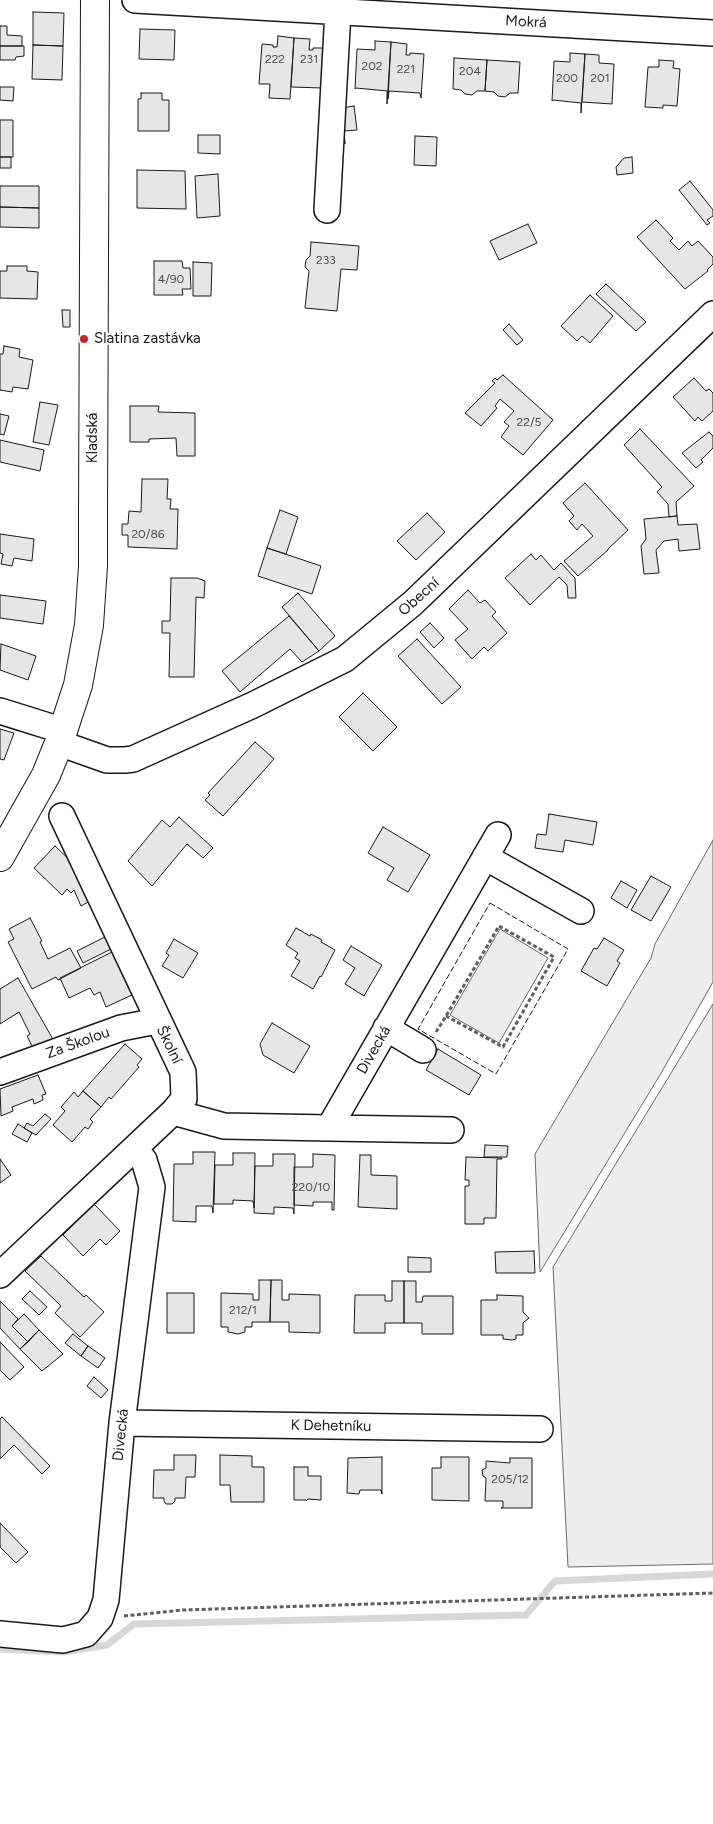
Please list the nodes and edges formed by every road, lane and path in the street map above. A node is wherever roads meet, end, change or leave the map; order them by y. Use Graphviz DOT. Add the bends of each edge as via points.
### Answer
graph roads {
  1 [pos="95,0"];
  2 [pos="135,0"];
  3 [pos="338,11"];
  4 [pos="713,33"];
  5 [pos="327,210"];
  6 [pos="713,314"];
  7 [pos="0,711"];
  8 [pos="61,737"];
  9 [pos="62,816"];
  10 [pos="498,835"];
  11 [pos="0,857"];
  12 [pos="485,857"];
  13 [pos="581,910"];
  14 [pos="446,1016"];
  15 [pos="157,1021"];
  16 [pos="386,1028"];
  17 [pos="429,1043"];
  18 [pos="0,1072"];
  19 [pos="173,1112"];
  20 [pos="329,1128"];
  21 [pos="451,1130"];
  22 [pos="134,1149"];
  23 [pos="0,1275"];
  24 [pos="122,1423"];
  25 [pos="540,1429"];
  26 [pos="713,1594"];
  27 [pos="100,1618"];
  28 [pos="0,1634"];
  1 -- 8 [label="main road, Kladská" via="91,596 78,685"];
  2 -- 3 [label="street, Mokrá"];
  3 -- 4 [label="street, Mokrá"];
  3 -- 5 [label="street"];
  6 -- 8 [label="street, Obecní" via="413,603 345,659 253,706 133,759 107,760"];
  7 -- 8 [label="street, Obecní"];
  8 -- 11 [label="main road, Kladská" via="46,775"];
  9 -- 15 [label="street, Školní"];
  10 -- 12 [label="street, Divecká"];
  12 -- 13 [label="street"];
  12 -- 16 [label="street, Divecká"];
  14 -- 14 [label="path" via="499,926 554,957 503,1047"];
  14 -- 17 [label="path"];
  15 -- 18 [label="street, Za Školou" via="120,1028"];
  15 -- 19 [label="street, Školní" via="182,1072 184,1099"];
  16 -- 17 [label="street"];
  16 -- 20 [label="street, Divecká"];
  19 -- 20 [label="street" via="224,1126"];
  19 -- 22 [label="street, Školní"];
  20 -- 21 [label="street"];
  22 -- 23 [label="street, Školní"];
  22 -- 24 [label="street, Divecká" via="144,1160 152,1187"];
  24 -- 25 [label="street, K Dehetníku"];
  24 -- 27 [label="street, Divecká" via="106,1600"];
  26 -- 27 [label="path" via="183,1610"];
  27 -- 28 [label="street" via="86,1634 63,1640"];
}
